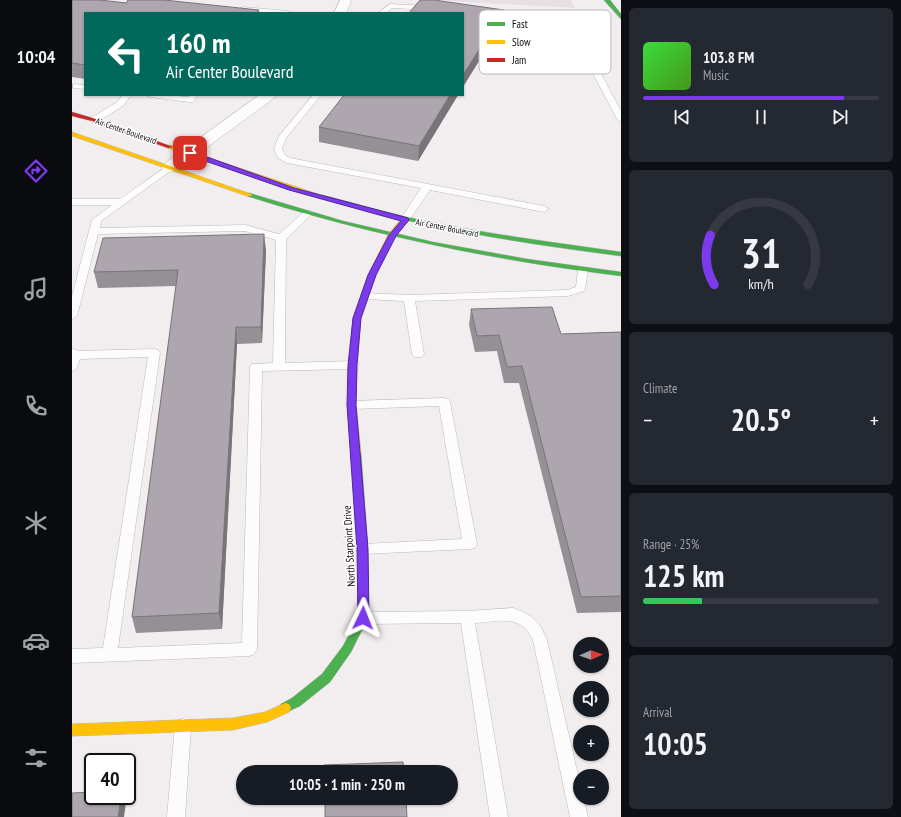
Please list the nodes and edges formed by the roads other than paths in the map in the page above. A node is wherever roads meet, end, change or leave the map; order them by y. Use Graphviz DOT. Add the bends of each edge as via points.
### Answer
graph roads {
  1 [pos="607,0"];
  2 [pos="234,8"];
  3 [pos="437,8"];
  4 [pos="277,12"];
  5 [pos="383,12"];
  6 [pos="621,17"];
  7 [pos="597,74"];
  8 [pos="126,96"];
  9 [pos="158,96"];
  10 [pos="193,96"];
  11 [pos="268,96"];
  12 [pos="316,96"];
  13 [pos="72,114"];
  14 [pos="621,119"];
  15 [pos="94,120"];
  16 [pos="72,134"];
  17 [pos="190,153"];
  18 [pos="170,167"];
  19 [pos="427,187"];
  20 [pos="72,202"];
  21 [pos="122,202"];
  22 [pos="544,209"];
  23 [pos="308,213"];
  24 [pos="405,220"];
  25 [pos="94,232"];
  26 [pos="392,235"];
  27 [pos="281,238"];
  28 [pos="621,254"];
  29 [pos="583,270"];
  30 [pos="621,274"];
  31 [pos="365,296"];
  32 [pos="409,298"];
  33 [pos="72,316"];
  34 [pos="418,354"];
  35 [pos="73,358"];
  36 [pos="353,365"];
  37 [pos="279,367"];
  38 [pos="352,405"];
  39 [pos="363,549"];
  40 [pos="467,617"];
  41 [pos="363,618"];
  42 [pos="110,654"];
  43 [pos="72,656"];
  44 [pos="183,726"];
  45 [pos="72,730"];
  46 [pos="176,817"];
  47 [pos="499,817"];
  48 [pos="579,817"];
  1 -- 6 [label="main road"];
  2 -- 4 [label="lane"];
  3 -- 5 [label="lane" via="390,6"];
  7 -- 14 [label="lane"];
  8 -- 15 [label="lane" via="120,104"];
  9 -- 10 [label="lane" via="190,100"];
  11 -- 17 [label="street"];
  12 -- 19 [label="lane" via="282,138 278,149 281,156 287,160"];
  13 -- 15 [label="main road, Air Center Boulevard"];
  15 -- 17 [label="main road, Air Center Boulevard"];
  16 -- 18 [label="main road, Air Center Boulevard"];
  17 -- 18 [label="street"];
  17 -- 24 [label="main road, Air Center Boulevard" via="292,189"];
  18 -- 21 [label="lane"];
  18 -- 23 [label="main road, Air Center Boulevard"];
  19 -- 22 [label="lane"];
  19 -- 24 [label="lane"];
  20 -- 21 [label="lane"];
  21 -- 25 [label="lane" via="97,220"];
  23 -- 26 [label="main road, Air Center Boulevard"];
  23 -- 27 [label="lane"];
  24 -- 26 [label="main road, North Starpoint Drive"];
  24 -- 28 [label="main road, Air Center Boulevard" via="521,242"];
  25 -- 27 [label="lane" via="245,228"];
  25 -- 33 [label="lane"];
  26 -- 29 [label="main road, Air Center Boulevard" via="471,252"];
  26 -- 31 [label="main road, North Starpoint Drive" via="372,275"];
  27 -- 37 [label="lane"];
  29 -- 30 [label="main road, Air Center Boulevard"];
  29 -- 32 [label="lane" via="580,289 568,293"];
  31 -- 32 [label="lane"];
  31 -- 36 [label="main road, North Starpoint Drive" via="357,318"];
  32 -- 34 [label="lane"];
  35 -- 42 [label="lane" via="154,353"];
  36 -- 37 [label="lane"];
  36 -- 38 [label="main road, North Starpoint Drive"];
  37 -- 42 [label="lane" via="256,367 249,649"];
  38 -- 39 [label="main road, North Starpoint Drive"];
  38 -- 39 [label="lane" via="444,402 470,544"];
  39 -- 41 [label="main road, North Starpoint Drive"];
  40 -- 41 [label="lane"];
  40 -- 47 [label="lane"];
  40 -- 48 [label="lane" via="513,614 535,628 540,640"];
  41 -- 44 [label="main road, North Starpoint Drive" via="347,649 326,678 296,702 267,717 253,720 233,724"];
  42 -- 43 [label="lane"];
  44 -- 45 [label="main road, North Starpoint Drive"];
  44 -- 46 [label="lane"];
}
